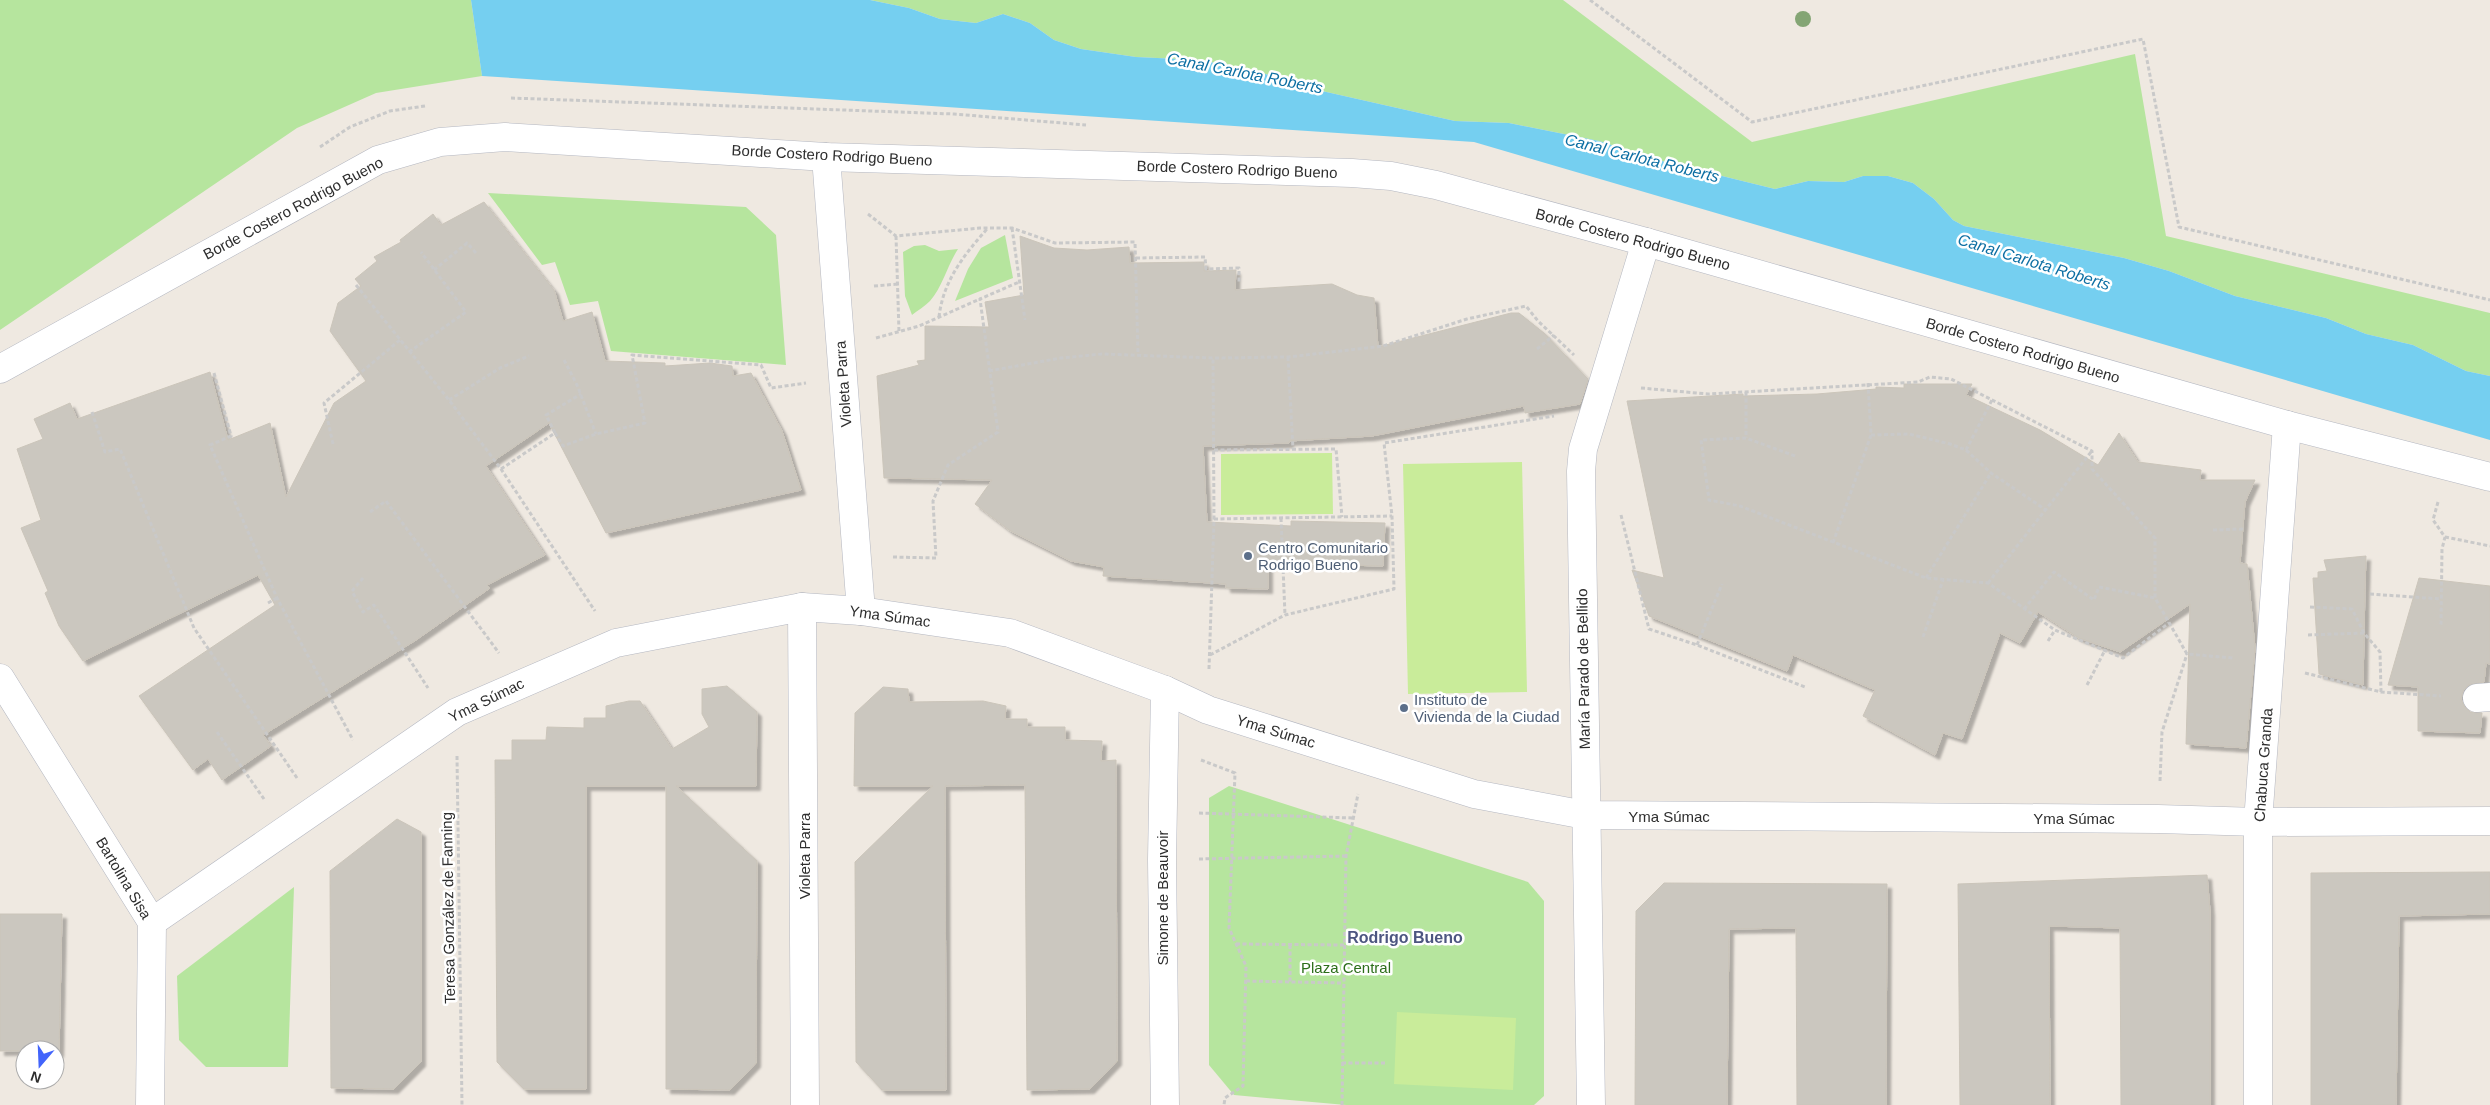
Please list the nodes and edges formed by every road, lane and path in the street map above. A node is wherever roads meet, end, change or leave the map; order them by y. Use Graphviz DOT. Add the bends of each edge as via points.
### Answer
graph roads {
  1 [pos="1590,0"];
  2 [pos="503,99"];
  3 [pos="429,105"];
  4 [pos="1093,126"];
  5 [pos="319,148"];
  6 [pos="827,169"];
  7 [pos="987,228"];
  8 [pos="1012,228"];
  9 [pos="896,236"];
  10 [pos="1646,242"];
  11 [pos="421,252"];
  12 [pos="476,253"];
  13 [pos="1136,258"];
  14 [pos="434,270"];
  15 [pos="1019,282"];
  16 [pos="1239,284"];
  17 [pos="356,285"];
  18 [pos="2490,300"];
  19 [pos="939,317"];
  20 [pos="1025,320"];
  21 [pos="899,332"];
  22 [pos="1554,335"];
  23 [pos="400,340"];
  24 [pos="1537,349"];
  25 [pos="409,352"];
  26 [pos="1138,354"];
  27 [pos="529,356"];
  28 [pos="1288,357"];
  29 [pos="1213,358"];
  30 [pos="564,360"];
  31 [pos="0,369"];
  32 [pos="989,371"];
  33 [pos="214,373"];
  34 [pos="1868,383"];
  35 [pos="1603,384"];
  36 [pos="771,388"];
  37 [pos="1746,392"];
  38 [pos="581,394"];
  39 [pos="449,400"];
  40 [pos="1992,400"];
  41 [pos="1595,410"];
  42 [pos="92,412"];
  43 [pos="2287,425"];
  44 [pos="555,433"];
  45 [pos="596,434"];
  46 [pos="1871,435"];
  47 [pos="1746,438"];
  48 [pos="333,444"];
  49 [pos="1293,449"];
  50 [pos="1214,450"];
  51 [pos="1966,450"];
  52 [pos="2092,451"];
  53 [pos="1795,456"];
  54 [pos="501,469"];
  55 [pos="1991,473"];
  56 [pos="2490,477"];
  57 [pos="2439,498"];
  58 [pos="1619,507"];
  59 [pos="2046,510"];
  60 [pos="370,512"];
  61 [pos="1392,516"];
  62 [pos="1342,517"];
  63 [pos="1280,518"];
  64 [pos="1214,519"];
  65 [pos="2247,529"];
  66 [pos="2213,530"];
  67 [pos="2445,537"];
  68 [pos="1832,544"];
  69 [pos="2490,546"];
  70 [pos="855,556"];
  71 [pos="363,578"];
  72 [pos="1926,578"];
  73 [pos="1943,580"];
  74 [pos="1988,583"];
  75 [pos="1722,584"];
  76 [pos="2370,594"];
  77 [pos="277,598"];
  78 [pos="2155,598"];
  79 [pos="2441,599"];
  80 [pos="268,602"];
  81 [pos="2275,606"];
  82 [pos="802,607"];
  83 [pos="2024,609"];
  84 [pos="861,611"];
  85 [pos="1285,615"];
  86 [pos="2169,623"];
  87 [pos="2441,627"];
  88 [pos="2054,630"];
  89 [pos="2364,633"];
  90 [pos="2308,635"];
  91 [pos="1923,637"];
  92 [pos="2048,641"];
  93 [pos="616,643"];
  94 [pos="1696,645"];
  95 [pos="2104,652"];
  96 [pos="2187,654"];
  97 [pos="1210,655"];
  98 [pos="2270,663"];
  99 [pos="0,678"];
  100 [pos="521,682"];
  101 [pos="2087,685"];
  102 [pos="1805,687"];
  103 [pos="1165,690"];
  104 [pos="2381,692"];
  105 [pos="2483,697"];
  106 [pos="1208,710"];
  107 [pos="452,715"];
  108 [pos="218,732"];
  109 [pos="1164,747"];
  110 [pos="1365,759"];
  111 [pos="370,771"];
  112 [pos="318,807"];
  113 [pos="1162,812"];
  114 [pos="1233,814"];
  115 [pos="1585,815"];
  116 [pos="1353,818"];
  117 [pos="2158,819"];
  118 [pos="2490,821"];
  119 [pos="2258,822"];
  120 [pos="285,830"];
  121 [pos="1346,856"];
  122 [pos="1232,858"];
  123 [pos="1162,860"];
  124 [pos="152,922"];
  125 [pos="1236,944"];
  126 [pos="1290,945"];
  127 [pos="1344,945"];
  128 [pos="1246,981"];
  129 [pos="1290,982"];
  130 [pos="1344,983"];
  131 [pos="1342,1063"];
  132 [pos="1385,1063"];
  133 [pos="150,1105"];
  134 [pos="462,1105"];
  135 [pos="805,1105"];
  136 [pos="1165,1105"];
  137 [pos="1224,1105"];
  138 [pos="1342,1105"];
  139 [pos="1591,1105"];
  140 [pos="2258,1105"];
  1 -- 18 [label="path" via="1752,122 2143,38 2179,227"];
  2 -- 4 [label="path" via="954,114"];
  3 -- 5 [label="path" via="390,111 350,127"];
  6 -- 9 [label="path"];
  6 -- 10 [label="street, Borde Costero Rodrigo Bueno" via="1352,172 1436,185"];
  6 -- 31 [label="street, Borde Costero Rodrigo Bueno" via="505,137 440,142 378,160"];
  6 -- 70 [label="street, Violeta Parra"];
  7 -- 8 [label="path"];
  7 -- 9 [label="path"];
  7 -- 19 [label="path" via="964,255 946,286"];
  8 -- 13 [label="path" via="1055,243 1135,242"];
  8 -- 15 [label="path"];
  9 -- 21 [label="path"];
  10 -- 35 [label="street, María Parado de Bellido"];
  10 -- 43 [label="street, Borde Costero Rodrigo Bueno"];
  11 -- 14 [label="path"];
  12 -- 14 [label="path" via="467,244"];
  13 -- 16 [label="path" via="1205,257 1206,270 1239,268"];
  13 -- 26 [label="path"];
  14 -- 25 [label="path" via="466,312"];
  15 -- 20 [label="path"];
  15 -- 32 [label="path" via="980,299"];
  17 -- 23 [label="path"];
  22 -- 24 [label="path"];
  22 -- 28 [label="path" via="1526,306 1467,319 1383,346"];
  22 -- 35 [label="path"];
  23 -- 25 [label="path"];
  23 -- 48 [label="path" via="324,403"];
  25 -- 39 [label="path"];
  26 -- 29 [label="path"];
  26 -- 32 [label="path" via="1061,358"];
  27 -- 39 [label="path" via="500,368"];
  28 -- 29 [label="path"];
  28 -- 49 [label="path"];
  29 -- 50 [label="path"];
  30 -- 38 [label="path"];
  32 -- 70 [label="path" via="998,432 948,465 934,501 936,558"];
  33 -- 77 [label="path" via="232,436 210,444"];
  34 -- 37 [label="path"];
  34 -- 40 [label="path" via="1918,382 1930,377 1951,379"];
  34 -- 46 [label="path"];
  35 -- 37 [label="path" via="1708,394"];
  35 -- 41 [label="street, María Parado de Bellido"];
  36 -- 45 [label="path" via="761,365 632,355 645,423"];
  37 -- 47 [label="path"];
  38 -- 44 [label="path" via="546,415"];
  38 -- 45 [label="path"];
  39 -- 54 [label="path"];
  40 -- 51 [label="path"];
  40 -- 52 [label="path"];
  41 -- 61 [label="path" via="1384,443"];
  41 -- 115 [label="street, María Parado de Bellido" via="1583,448 1580,471"];
  42 -- 112 [label="path" via="105,452 120,449 194,628"];
  43 -- 56 [label="street, Borde Costero Rodrigo Bueno"];
  43 -- 81 [label="street, Chabuca Granda"];
  44 -- 45 [label="path" via="563,446"];
  44 -- 54 [label="path"];
  46 -- 51 [label="path" via="1909,434"];
  46 -- 68 [label="path"];
  47 -- 53 [label="path"];
  47 -- 68 [label="path" via="1701,440 1709,500 1740,506"];
  49 -- 50 [label="path"];
  49 -- 62 [label="path" via="1336,449"];
  50 -- 64 [label="path"];
  51 -- 55 [label="path"];
  52 -- 59 [label="path"];
  52 -- 78 [label="path" via="2092,469 2155,538"];
  54 -- 93 [label="path"];
  55 -- 59 [label="path"];
  55 -- 72 [label="path"];
  57 -- 67 [label="path" via="2434,520"];
  58 -- 94 [label="path" via="1649,629"];
  59 -- 74 [label="path"];
  60 -- 100 [label="path" via="386,501"];
  61 -- 62 [label="path"];
  61 -- 85 [label="path" via="1394,589"];
  62 -- 63 [label="path"];
  63 -- 64 [label="path"];
  63 -- 85 [label="path"];
  64 -- 97 [label="path"];
  65 -- 66 [label="path"];
  67 -- 69 [label="path"];
  67 -- 79 [label="path"];
  68 -- 72 [label="path"];
  70 -- 84 [label="street, Violeta Parra"];
  71 -- 107 [label="path" via="352,591 363,612 374,605"];
  72 -- 73 [label="path"];
  73 -- 74 [label="path"];
  73 -- 91 [label="path"];
  74 -- 83 [label="path"];
  75 -- 94 [label="path"];
  76 -- 79 [label="path"];
  77 -- 80 [label="path"];
  77 -- 111 [label="path"];
  78 -- 83 [label="path" via="2099,587 2094,600 2054,572"];
  78 -- 86 [label="path"];
  79 -- 87 [label="path"];
  81 -- 89 [label="path" via="2352,610"];
  81 -- 98 [label="street, Chabuca Granda"];
  82 -- 84 [label="street, Yma Súmac"];
  82 -- 93 [label="street, Yma Súmac"];
  82 -- 135 [label="street, Violeta Parra"];
  83 -- 88 [label="path"];
  84 -- 103 [label="street, Yma Súmac" via="1010,634"];
  85 -- 97 [label="path"];
  86 -- 95 [label="path" via="2123,658"];
  86 -- 96 [label="path"];
  88 -- 92 [label="path"];
  88 -- 95 [label="path"];
  89 -- 90 [label="path"];
  89 -- 104 [label="path" via="2380,652"];
  93 -- 100 [label="street, Yma Súmac"];
  94 -- 102 [label="path"];
  95 -- 101 [label="path"];
  96 -- 98 [label="path"];
  96 -- 117 [label="path" via="2162,732"];
  97 -- 106 [label="path"];
  98 -- 104 [label="path"];
  98 -- 119 [label="street, Chabuca Granda"];
  99 -- 124 [label="street, Bartolina Sisa"];
  100 -- 107 [label="street, Yma Súmac"];
  103 -- 106 [label="street, Yma Súmac"];
  103 -- 109 [label="street, Simone de Beauvoir"];
  104 -- 105 [label="path"];
  106 -- 110 [label="street, Yma Súmac"];
  107 -- 111 [label="street, Yma Súmac"];
  107 -- 134 [label="path, Teresa González de Fanning"];
  108 -- 120 [label="path"];
  109 -- 113 [label="street, Simone de Beauvoir"];
  109 -- 114 [label="path" via="1235,773"];
  110 -- 115 [label="street, Yma Súmac" via="1474,794"];
  110 -- 116 [label="path"];
  111 -- 112 [label="street, Yma Súmac"];
  112 -- 120 [label="street, Yma Súmac"];
  113 -- 114 [label="path"];
  113 -- 123 [label="street, Simone de Beauvoir"];
  114 -- 116 [label="path"];
  114 -- 122 [label="path"];
  115 -- 117 [label="street, Yma Súmac"];
  115 -- 139 [label="street, María Parado de Bellido"];
  116 -- 121 [label="path"];
  117 -- 119 [label="street, Yma Súmac"];
  118 -- 119 [label="street, Yma Súmac"];
  119 -- 140 [label="street, Chabuca Granda"];
  120 -- 124 [label="street, Yma Súmac"];
  121 -- 122 [label="path"];
  121 -- 127 [label="path"];
  122 -- 123 [label="path"];
  122 -- 125 [label="path" via="1229,928"];
  123 -- 136 [label="street, Simone de Beauvoir"];
  124 -- 133 [label="street, Bartolina Sisa"];
  125 -- 126 [label="path"];
  125 -- 128 [label="path" via="1246,966"];
  126 -- 127 [label="path"];
  126 -- 129 [label="path"];
  127 -- 130 [label="path"];
  128 -- 129 [label="path"];
  128 -- 137 [label="path" via="1243,1086 1225,1098"];
  129 -- 130 [label="path"];
  130 -- 131 [label="path"];
  131 -- 132 [label="path"];
  131 -- 138 [label="path"];
}
